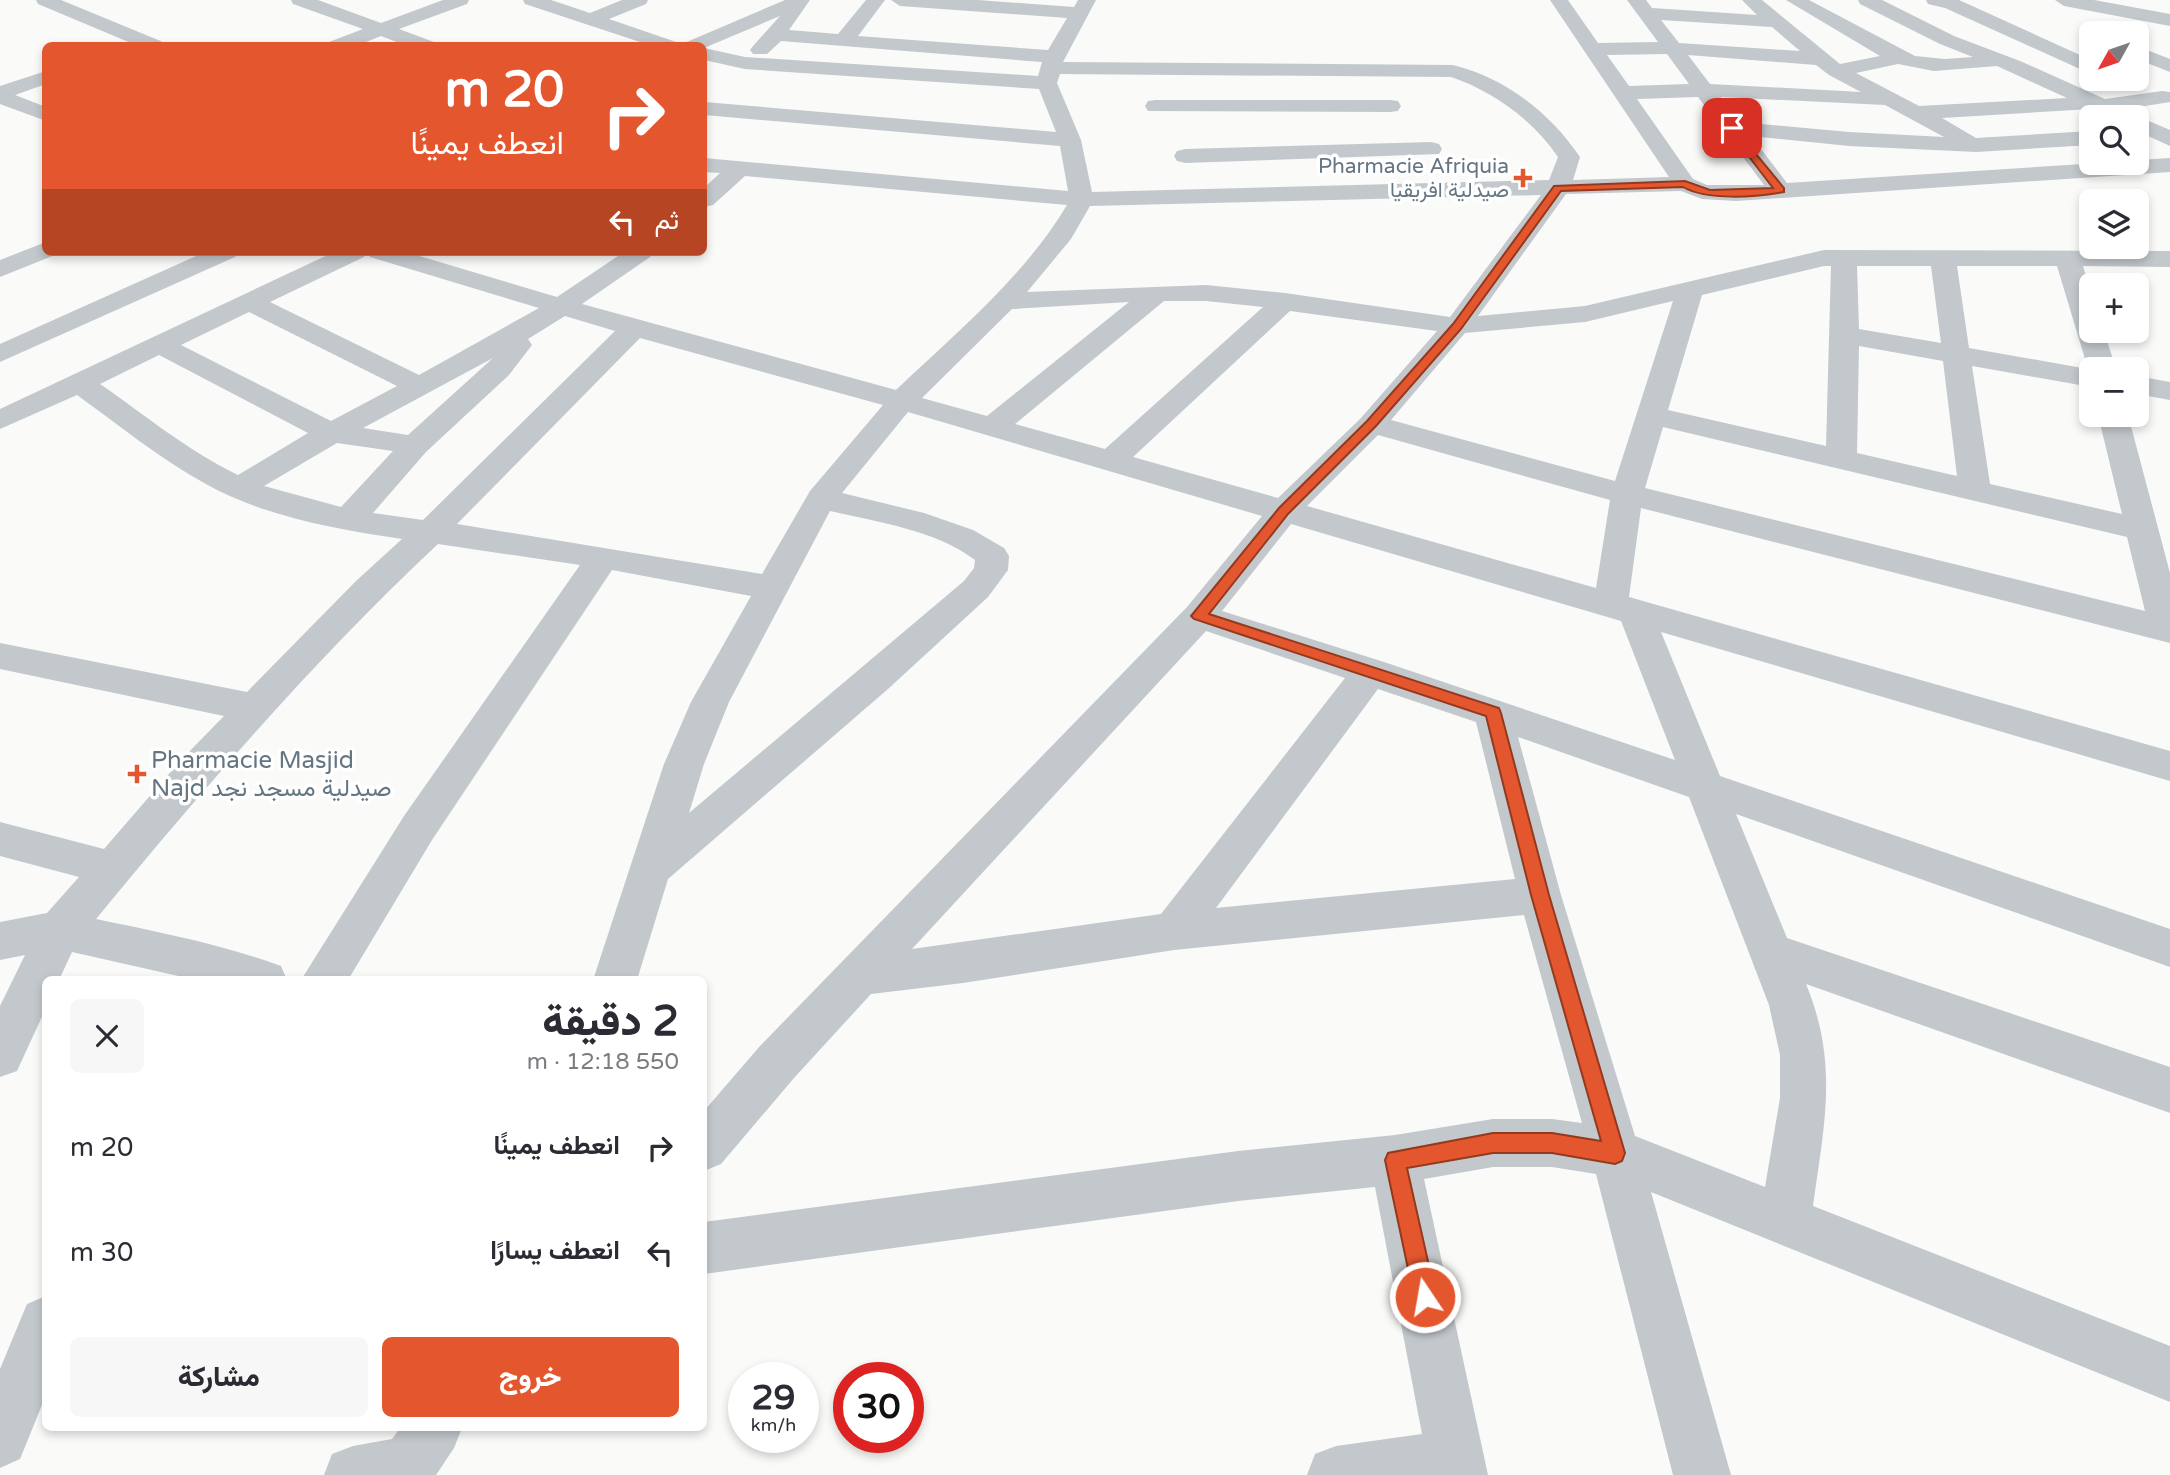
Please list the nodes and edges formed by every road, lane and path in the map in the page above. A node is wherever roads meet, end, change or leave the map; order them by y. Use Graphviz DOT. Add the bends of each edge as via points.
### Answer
graph roads {
  1 [pos="45,0"];
  2 [pos="300,0"];
  3 [pos="460,0"];
  4 [pos="531,0"];
  5 [pos="639,0"];
  6 [pos="801,0"];
  7 [pos="876,0"];
  8 [pos="901,0"];
  9 [pos="1559,0"];
  10 [pos="1751,0"];
  11 [pos="1795,0"];
  12 [pos="1867,0"];
  13 [pos="2064,0"];
  14 [pos="1946,1"];
  15 [pos="934,2"];
  16 [pos="989,4"];
  17 [pos="2090,5"];
  18 [pos="1083,7"];
  19 [pos="1641,7"];
  20 [pos="1011,9"];
  21 [pos="591,19"];
  22 [pos="2170,20"];
  23 [pos="2084,21"];
  24 [pos="1777,22"];
  25 [pos="381,29"];
  26 [pos="2062,32"];
  27 [pos="776,35"];
  28 [pos="845,40"];
  29 [pos="2030,40"];
  30 [pos="140,42"];
  31 [pos="347,42"];
  32 [pos="416,42"];
  33 [pos="662,42"];
  34 [pos="701,42"];
  35 [pos="2149,44"];
  36 [pos="910,45"];
  37 [pos="1671,48"];
  38 [pos="1594,49"];
  39 [pos="2170,50"];
  40 [pos="2053,51"];
  41 [pos="983,52"];
  42 [pos="707,55"];
  43 [pos="2149,56"];
  44 [pos="1899,58"];
  45 [pos="2001,60"];
  46 [pos="745,63"];
  47 [pos="2079,63"];
  48 [pos="1828,65"];
  49 [pos="2170,66"];
  50 [pos="1137,68"];
  51 [pos="1050,69"];
  52 [pos="1346,70"];
  53 [pos="714,78"];
  54 [pos="42,79"];
  55 [pos="996,81"];
  56 [pos="1706,90"];
  57 [pos="2148,91"];
  58 [pos="1623,93"];
  59 [pos="0,95"];
  60 [pos="2166,99"];
  61 [pos="1889,101"];
  62 [pos="2099,104"];
  63 [pos="1156,106"];
  64 [pos="707,109"];
  65 [pos="42,113"];
  66 [pos="1913,113"];
  67 [pos="791,115"];
  68 [pos="1403,119"];
  69 [pos="857,120"];
  70 [pos="930,126"];
  71 [pos="1732,128"];
  72 [pos="959,129"];
  73 [pos="2149,129"];
  74 [pos="1000,132"];
  75 [pos="2079,139"];
  76 [pos="2170,139"];
  77 [pos="1070,140"];
  78 [pos="1176,140"];
  79 [pos="1976,145"];
  80 [pos="1430,149"];
  81 [pos="707,164"];
  82 [pos="2170,165"];
  83 [pos="748,168"];
  84 [pos="821,175"];
  85 [pos="2010,175"];
  86 [pos="893,182"];
  87 [pos="1685,184"];
  88 [pos="969,188"];
  89 [pos="1558,188"];
  90 [pos="1462,190"];
  91 [pos="1780,190"];
  92 [pos="1203,197"];
  93 [pos="707,198"];
  94 [pos="1082,199"];
  95 [pos="42,252"];
  96 [pos="217,256"];
  97 [pos="347,256"];
  98 [pos="392,256"];
  99 [pos="635,256"];
  100 [pos="1844,257"];
  101 [pos="1943,259"];
  102 [pos="2170,259"];
  103 [pos="2068,260"];
  104 [pos="0,269"];
  105 [pos="1690,290"];
  106 [pos="1157,293"];
  107 [pos="1005,301"];
  108 [pos="1285,301"];
  109 [pos="249,302"];
  110 [pos="564,307"];
  111 [pos="1457,326"];
  112 [pos="634,328"];
  113 [pos="520,332"];
  114 [pos="1845,335"];
  115 [pos="160,345"];
  116 [pos="0,354"];
  117 [pos="1957,354"];
  118 [pos="2098,357"];
  119 [pos="2079,375"];
  120 [pos="80,383"];
  121 [pos="419,386"];
  122 [pos="2149,388"];
  123 [pos="2170,391"];
  124 [pos="902,401"];
  125 [pos="1650,415"];
  126 [pos="0,420"];
  127 [pos="1372,424"];
  128 [pos="992,427"];
  129 [pos="2116,427"];
  130 [pos="331,433"];
  131 [pos="415,445"];
  132 [pos="1841,459"];
  133 [pos="1110,461"];
  134 [pos="239,488"];
  135 [pos="1975,491"];
  136 [pos="1627,494"];
  137 [pos="821,498"];
  138 [pos="1284,511"];
  139 [pos="349,519"];
  140 [pos="2141,529"];
  141 [pos="430,531"];
  142 [pos="602,559"];
  143 [pos="774,588"];
  144 [pos="1623,611"];
  145 [pos="1199,616"];
  146 [pos="2169,629"];
  147 [pos="0,656"];
  148 [pos="1371,671"];
  149 [pos="256,708"];
  150 [pos="1493,713"];
  151 [pos="2170,766"];
  152 [pos="1706,787"];
  153 [pos="0,839"];
  154 [pos="114,869"];
  155 [pos="650,870"];
  156 [pos="1540,895"];
  157 [pos="60,930"];
  158 [pos="1174,931"];
  159 [pos="0,942"];
  160 [pos="2170,948"];
  161 [pos="1771,952"];
  162 [pos="183,969"];
  163 [pos="862,975"];
  164 [pos="235,976"];
  165 [pos="326,976"];
  166 [pos="616,976"];
  167 [pos="0,1055"];
  168 [pos="2170,1090"];
  169 [pos="707,1144"];
  170 [pos="1615,1153"];
  171 [pos="1395,1160"];
  172 [pos="1785,1221"];
  173 [pos="707,1248"];
  174 [pos="42,1333"];
  175 [pos="2170,1374"];
  176 [pos="0,1439"];
  177 [pos="413,1461"];
  178 [pos="1457,1467"];
  179 [pos="353,1475"];
  180 [pos="1336,1475"];
  181 [pos="1702,1475"];
  1 -- 30 [label="street"];
  2 -- 25 [label="street"];
  3 -- 25 [label="street"];
  4 -- 21 [label="street"];
  5 -- 21 [label="street"];
  6 -- 27 [label="street"];
  6 -- 34 [label="street"];
  7 -- 28 [label="street"];
  8 -- 15 [label="street"];
  9 -- 38 [label="street"];
  10 -- 24 [label="street"];
  11 -- 44 [label="street"];
  12 -- 45 [label="street" via="1947,40"];
  13 -- 17 [label="street"];
  14 -- 29 [label="street"];
  15 -- 16 [label="street"];
  15 -- 36 [label="street"];
  16 -- 20 [label="street"];
  17 -- 22 [label="street"];
  17 -- 23 [label="street"];
  18 -- 20 [label="street"];
  18 -- 51 [label="street"];
  19 -- 24 [label="street"];
  19 -- 37 [label="street"];
  20 -- 41 [label="street"];
  21 -- 33 [label="street"];
  24 -- 48 [label="street"];
  25 -- 31 [label="street"];
  25 -- 32 [label="street"];
  26 -- 29 [label="street"];
  27 -- 28 [label="street"];
  27 -- 46 [label="street"];
  28 -- 36 [label="street"];
  29 -- 40 [label="street"];
  35 -- 39 [label="street"];
  36 -- 41 [label="street"];
  37 -- 38 [label="street"];
  37 -- 48 [label="street"];
  37 -- 56 [label="street"];
  38 -- 58 [label="street"];
  40 -- 45 [label="street"];
  40 -- 47 [label="street"];
  41 -- 51 [label="street"];
  42 -- 46 [label="street"];
  43 -- 49 [label="street"];
  44 -- 45 [label="street" via="1938,66"];
  44 -- 48 [label="street"];
  45 -- 62 [label="street"];
  46 -- 53 [label="street"];
  46 -- 55 [label="street"];
  48 -- 61 [label="street"];
  50 -- 51 [label="street"];
  50 -- 52 [label="street"];
  50 -- 63 [label="street"];
  51 -- 55 [label="street"];
  51 -- 77 [label="street"];
  52 -- 68 [label="street"];
  52 -- 89 [label="street" via="1453,71 1488,84 1559,140 1569,157"];
  54 -- 59 [label="street"];
  55 -- 72 [label="street"];
  56 -- 58 [label="street"];
  56 -- 61 [label="street"];
  56 -- 71 [label="street"];
  57 -- 60 [label="street"];
  58 -- 87 [label="street"];
  59 -- 65 [label="street"];
  60 -- 62 [label="street"];
  61 -- 66 [label="street"];
  62 -- 66 [label="street"];
  63 -- 68 [label="street"];
  63 -- 78 [label="street"];
  64 -- 67 [label="street"];
  66 -- 79 [label="street"];
  67 -- 69 [label="street"];
  67 -- 83 [label="street"];
  68 -- 80 [label="street"];
  69 -- 70 [label="street"];
  69 -- 84 [label="street"];
  70 -- 72 [label="street"];
  70 -- 86 [label="street"];
  71 -- 79 [label="street"];
  71 -- 91 [label="street"];
  72 -- 74 [label="street"];
  73 -- 76 [label="street"];
  74 -- 77 [label="street"];
  74 -- 88 [label="street"];
  75 -- 79 [label="street"];
  77 -- 94 [label="street"];
  78 -- 80 [label="street"];
  78 -- 92 [label="street"];
  79 -- 85 [label="street"];
  80 -- 90 [label="street"];
  81 -- 83 [label="street"];
  82 -- 85 [label="street"];
  83 -- 84 [label="street"];
  83 -- 93 [label="street"];
  84 -- 86 [label="street"];
  85 -- 91 [label="street"];
  86 -- 88 [label="street"];
  87 -- 89 [label="street"];
  87 -- 91 [label="street" via="1710,193"];
  88 -- 94 [label="street"];
  89 -- 90 [label="street"];
  89 -- 111 [label="street"];
  90 -- 92 [label="street"];
  92 -- 94 [label="street"];
  94 -- 107 [label="street" via="1054,245"];
  95 -- 104 [label="street"];
  96 -- 116 [label="street"];
  97 -- 109 [label="street"];
  98 -- 110 [label="street"];
  99 -- 110 [label="street"];
  100 -- 101 [label="street"];
  100 -- 105 [label="street" via="1802,262"];
  100 -- 114 [label="street"];
  101 -- 103 [label="street"];
  101 -- 117 [label="street"];
  102 -- 103 [label="street"];
  103 -- 118 [label="street"];
  105 -- 111 [label="street" via="1564,318"];
  105 -- 125 [label="street"];
  106 -- 107 [label="street"];
  106 -- 108 [label="street"];
  106 -- 128 [label="street"];
  107 -- 124 [label="street"];
  108 -- 111 [label="street"];
  108 -- 133 [label="street"];
  109 -- 115 [label="street"];
  109 -- 121 [label="street"];
  110 -- 112 [label="street"];
  110 -- 113 [label="street"];
  111 -- 127 [label="street"];
  112 -- 124 [label="street"];
  112 -- 141 [label="street"];
  113 -- 121 [label="street"];
  113 -- 131 [label="street" via="514,354"];
  114 -- 117 [label="street"];
  114 -- 132 [label="street"];
  115 -- 120 [label="street"];
  115 -- 130 [label="street"];
  117 -- 119 [label="street"];
  117 -- 135 [label="street"];
  120 -- 126 [label="street"];
  120 -- 134 [label="street"];
  121 -- 130 [label="street"];
  122 -- 123 [label="street"];
  124 -- 128 [label="street"];
  124 -- 137 [label="street"];
  125 -- 132 [label="street"];
  125 -- 136 [label="street"];
  127 -- 136 [label="street"];
  127 -- 138 [label="street"];
  128 -- 133 [label="street"];
  129 -- 140 [label="street"];
  130 -- 131 [label="street"];
  130 -- 134 [label="street"];
  131 -- 139 [label="street"];
  132 -- 135 [label="street"];
  133 -- 138 [label="street"];
  134 -- 139 [label="street"];
  135 -- 140 [label="street"];
  136 -- 144 [label="street"];
  136 -- 146 [label="street"];
  137 -- 143 [label="street"];
  137 -- 155 [label="street" via="983,546 992,556 991,570 976,589 875,679"];
  138 -- 144 [label="street"];
  138 -- 145 [label="street"];
  139 -- 141 [label="street"];
  140 -- 146 [label="street"];
  141 -- 142 [label="street"];
  141 -- 149 [label="street" via="368,589"];
  142 -- 143 [label="street"];
  142 -- 165 [label="street" via="418,828"];
  143 -- 155 [label="street" via="710,702 684,764"];
  144 -- 151 [label="street"];
  144 -- 152 [label="street"];
  145 -- 148 [label="street"];
  145 -- 163 [label="street"];
  147 -- 149 [label="street"];
  148 -- 150 [label="street"];
  148 -- 158 [label="street"];
  149 -- 154 [label="street" via="194,772"];
  150 -- 152 [label="street"];
  150 -- 156 [label="street"];
  152 -- 160 [label="street"];
  152 -- 161 [label="street"];
  153 -- 154 [label="street"];
  154 -- 157 [label="street"];
  155 -- 166 [label="street"];
  156 -- 158 [label="street"];
  156 -- 170 [label="street"];
  157 -- 159 [label="street"];
  157 -- 162 [label="street"];
  157 -- 167 [label="street"];
  158 -- 163 [label="street"];
  161 -- 168 [label="street"];
  161 -- 172 [label="street" via="1792,1005 1803,1055 1804,1098"];
  162 -- 164 [label="street"];
  163 -- 169 [label="street" via="777,1062"];
  170 -- 171 [label="street" via="1552,1143 1493,1143"];
  170 -- 172 [label="street"];
  170 -- 181 [label="street"];
  171 -- 173 [label="street" via="1238,1176"];
  171 -- 178 [label="street"];
  172 -- 175 [label="street"];
  174 -- 176 [label="street"];
  177 -- 179 [label="street"];
  178 -- 180 [label="street"];
}
